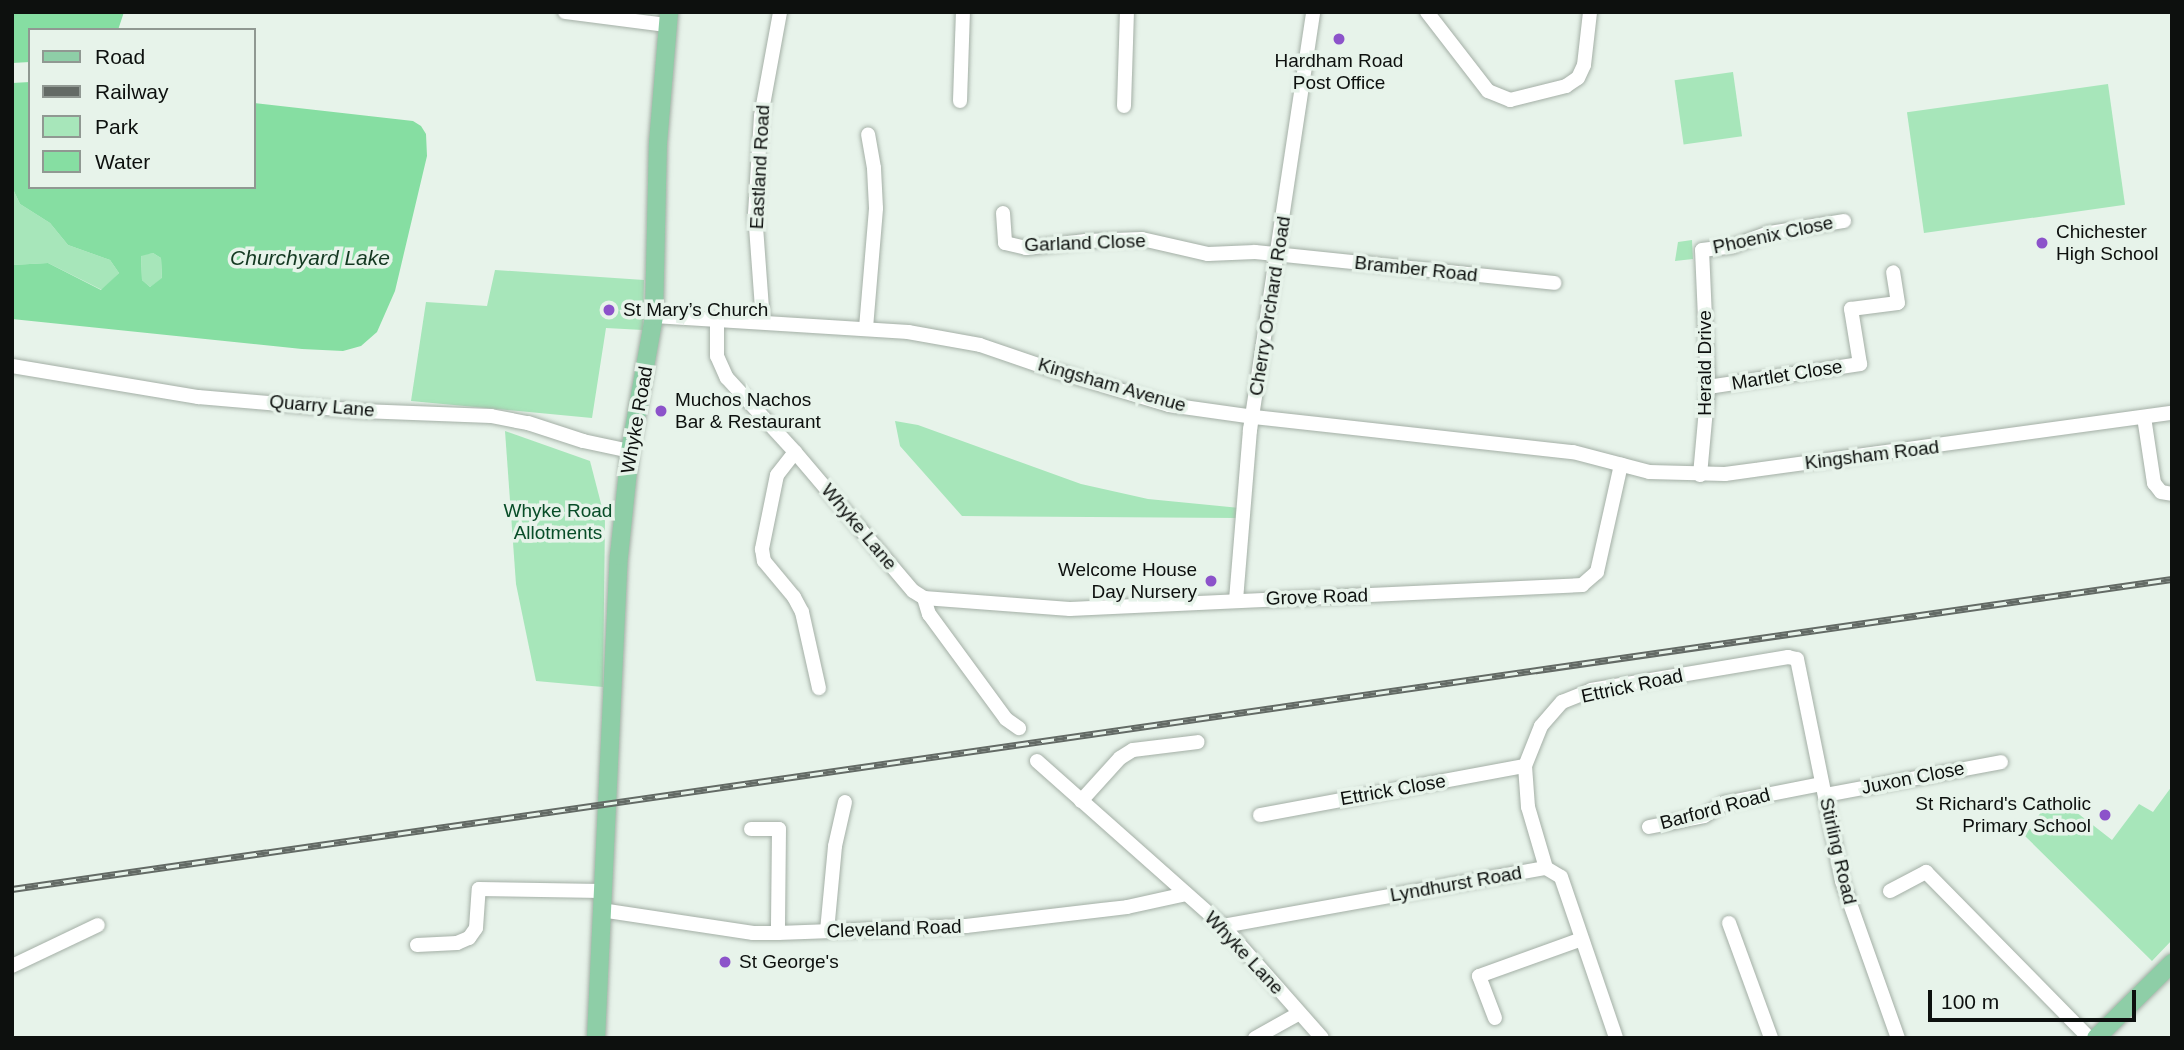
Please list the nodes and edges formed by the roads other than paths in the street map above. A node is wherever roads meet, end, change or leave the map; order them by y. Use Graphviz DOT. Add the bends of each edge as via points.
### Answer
graph roads {
  1 [pos="565,12"];
  2 [pos="780,12"];
  3 [pos="963,12"];
  4 [pos="1127,12"];
  5 [pos="1313,12"];
  6 [pos="1427,12"];
  7 [pos="1590,12"];
  8 [pos="668,18"];
  9 [pos="960,101"];
  10 [pos="1124,106"];
  11 [pos="868,135"];
  12 [pos="1003,213"];
  13 [pos="1844,221"];
  14 [pos="1702,250"];
  15 [pos="1278,254"];
  16 [pos="1893,272"];
  17 [pos="1554,283"];
  18 [pos="654,316"];
  19 [pos="717,320"];
  20 [pos="764,322"];
  21 [pos="866,328"];
  22 [pos="12,366"];
  23 [pos="1708,387"];
  24 [pos="2172,413"];
  25 [pos="1254,417"];
  26 [pos="2144,417"];
  27 [pos="630,451"];
  28 [pos="795,452"];
  29 [pos="1573,452"];
  30 [pos="1621,465"];
  31 [pos="1700,475"];
  32 [pos="2172,495"];
  33 [pos="924,598"];
  34 [pos="1236,600"];
  35 [pos="1797,659"];
  36 [pos="819,688"];
  37 [pos="1020,729"];
  38 [pos="1198,743"];
  39 [pos="1037,761"];
  40 [pos="2001,761"];
  41 [pos="1525,766"];
  42 [pos="1824,790"];
  43 [pos="1081,801"];
  44 [pos="845,802"];
  45 [pos="1260,815"];
  46 [pos="1649,827"];
  47 [pos="751,829"];
  48 [pos="1546,868"];
  49 [pos="602,891"];
  50 [pos="1891,891"];
  51 [pos="1186,894"];
  52 [pos="601,910"];
  53 [pos="1729,923"];
  54 [pos="98,925"];
  55 [pos="1223,926"];
  56 [pos="827,931"];
  57 [pos="778,933"];
  58 [pos="1582,939"];
  59 [pos="417,946"];
  60 [pos="2172,963"];
  61 [pos="12,965"];
  62 [pos="1300,1013"];
  63 [pos="1495,1018"];
  64 [pos="596,1038"];
  65 [pos="1255,1038"];
  66 [pos="1321,1038"];
  67 [pos="1616,1038"];
  68 [pos="1772,1038"];
  69 [pos="1898,1038"];
  70 [pos="2089,1038"];
  71 [pos="2096,1038"];
  1 -- 8 [label="street"];
  2 -- 20 [label="street, Eastland Road" via="761,116 755,214"];
  3 -- 9 [label="street"];
  4 -- 10 [label="street"];
  5 -- 15 [label="street, Cherry Orchard Road"];
  6 -- 7 [label="street" via="1488,91 1510,100 1566,86 1578,78 1584,65"];
  8 -- 18 [label="main road, Whyke Road" via="658,143"];
  11 -- 21 [label="street" via="876,208"];
  12 -- 15 [label="street, Garland Close" via="1005,243 1026,248 1142,239 1208,254"];
  13 -- 14 [label="street, Phoenix Close"];
  14 -- 23 [label="street, Herald Drive"];
  15 -- 17 [label="street, Bramber Road"];
  15 -- 25 [label="street, Cherry Orchard Road"];
  16 -- 23 [label="street, Martlet Close" via="1898,303 1851,309 1860,364"];
  18 -- 19 [label="street, Kingsham Avenue"];
  18 -- 27 [label="main road, Whyke Road"];
  19 -- 20 [label="street, Kingsham Avenue"];
  19 -- 28 [label="street, Whyke Lane" via="719,365"];
  20 -- 21 [label="street, Kingsham Avenue"];
  21 -- 25 [label="street, Kingsham Avenue" via="980,345 1169,405"];
  22 -- 27 [label="street, Quarry Lane" via="198,397 491,416"];
  23 -- 31 [label="street, Herald Drive"];
  24 -- 26 [label="street, Kingsham Road"];
  25 -- 29 [label="street, Kingsham Avenue"];
  25 -- 34 [label="street, Cherry Orchard Road"];
  26 -- 31 [label="street, Kingsham Road"];
  26 -- 32 [label="street" via="2154,483 2161,492"];
  27 -- 49 [label="main road, Whyke Road"];
  28 -- 33 [label="street, Whyke Lane" via="913,591"];
  28 -- 36 [label="street" via="778,475 762,549 764,561 802,612"];
  29 -- 30 [label="street, Kingsham Road"];
  30 -- 31 [label="street, Kingsham Road"];
  30 -- 34 [label="street, Grove Road" via="1597,572 1582,585"];
  33 -- 34 [label="street, Grove Road" via="1070,609"];
  33 -- 37 [label="street, Whyke Lane" via="929,614 1006,719"];
  35 -- 41 [label="street, Ettrick Road" via="1591,690 1562,702 1541,726"];
  35 -- 42 [label="street, Stirling Road"];
  38 -- 43 [label="street" via="1133,750"];
  39 -- 43 [label="street, Whyke Lane"];
  40 -- 42 [label="street, Juxon Close"];
  41 -- 45 [label="street, Ettrick Close"];
  41 -- 48 [label="street, Ettrick Road" via="1528,807"];
  42 -- 46 [label="street, Barford Road" via="1724,803 1704,816"];
  42 -- 69 [label="street, Stirling Road" via="1842,881"];
  43 -- 51 [label="street, Whyke Lane"];
  44 -- 56 [label="street" via="835,846"];
  47 -- 57 [label="street" via="779,829"];
  48 -- 55 [label="street, Lyndhurst Road"];
  48 -- 58 [label="street, Lyndhurst Road" via="1561,877"];
  49 -- 52 [label="main road, Whyke Road"];
  49 -- 59 [label="street" via="479,889 476,928 470,938"];
  50 -- 70 [label="street" via="1926,872"];
  51 -- 55 [label="street, Whyke Lane"];
  51 -- 56 [label="street, Cleveland Road" via="1127,907 966,926"];
  52 -- 57 [label="street, Cleveland Road"];
  52 -- 64 [label="main road, Whyke Road"];
  53 -- 68 [label="street"];
  54 -- 61 [label="street"];
  55 -- 62 [label="street, Whyke Lane"];
  56 -- 57 [label="street, Cleveland Road"];
  58 -- 63 [label="street" via="1479,976"];
  58 -- 67 [label="street, Lyndhurst Road"];
  60 -- 71 [label="main road"];
  62 -- 65 [label="street"];
  62 -- 66 [label="street, Whyke Lane"];
}
